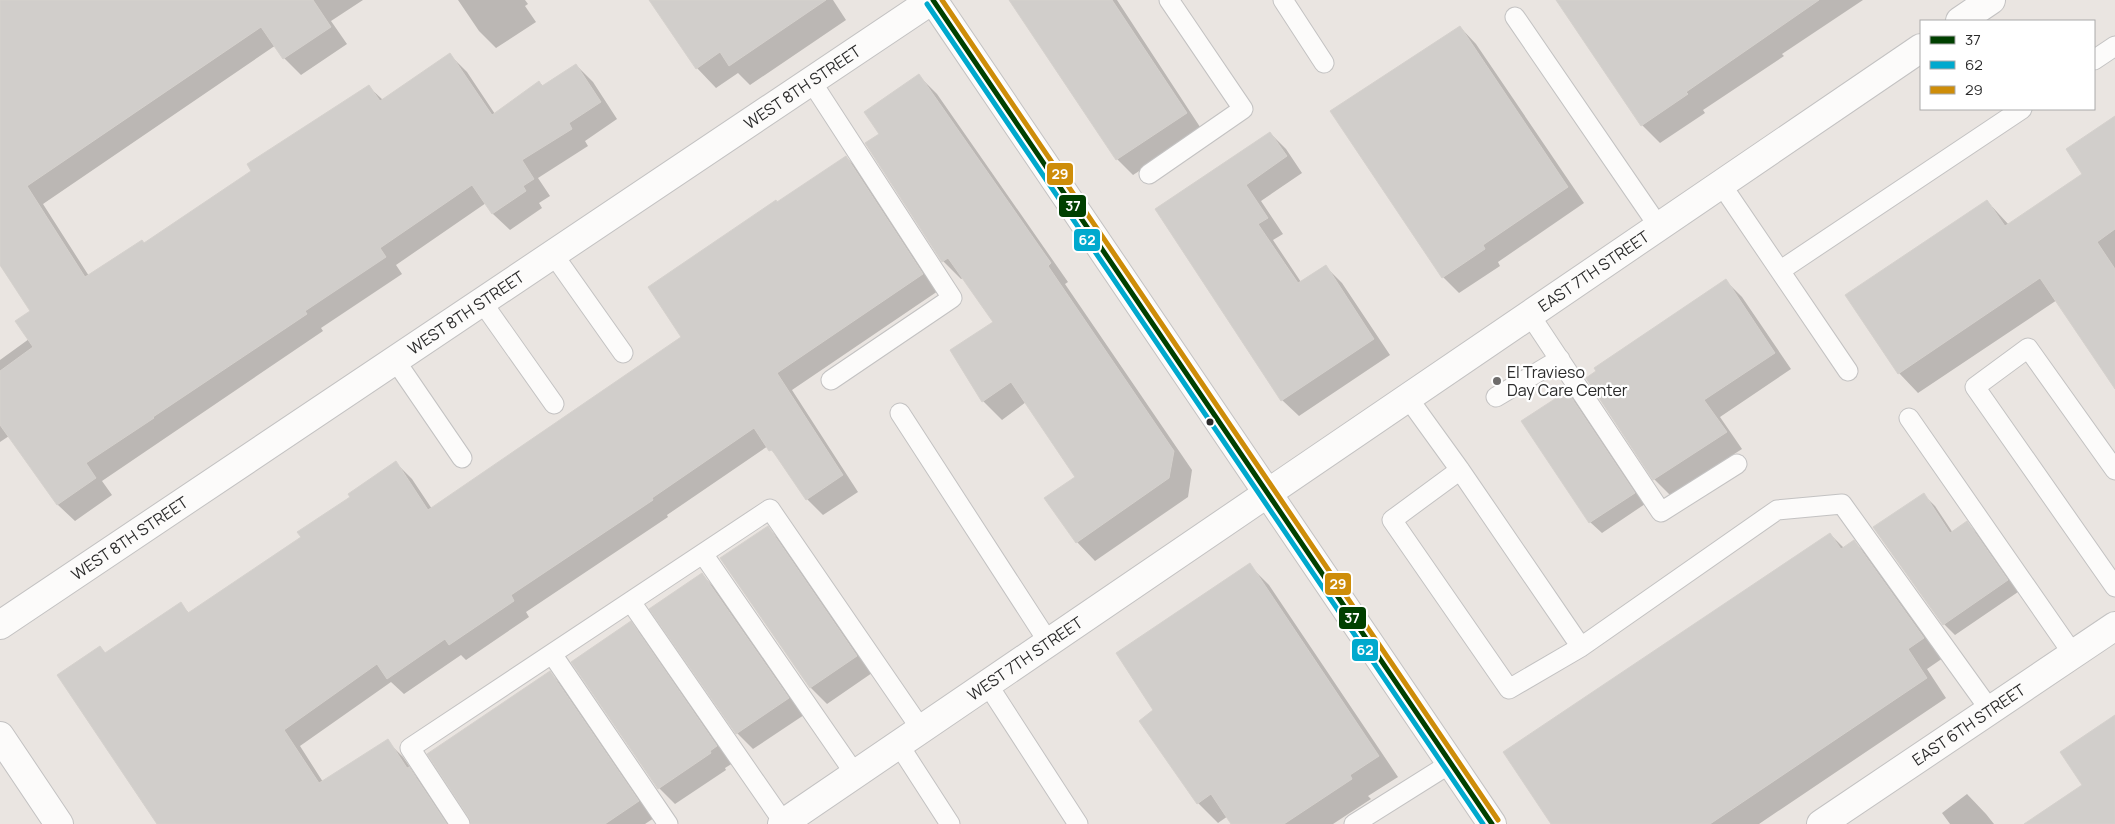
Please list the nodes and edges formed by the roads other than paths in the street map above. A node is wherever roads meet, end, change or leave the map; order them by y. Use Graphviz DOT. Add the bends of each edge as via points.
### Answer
graph roads {
  1 [pos="933,0"];
  2 [pos="1169,0"];
  3 [pos="1283,0"];
  4 [pos="1991,0"];
  5 [pos="1515,17"];
  6 [pos="1961,20"];
  7 [pos="2115,46"];
  8 [pos="1920,49"];
  9 [pos="2095,59"];
  10 [pos="1324,63"];
  11 [pos="811,81"];
  12 [pos="2021,110"];
  13 [pos="1149,174"];
  14 [pos="1721,184"];
  15 [pos="1659,227"];
  16 [pos="553,254"];
  17 [pos="1781,270"];
  18 [pos="482,302"];
  19 [pos="1530,315"];
  20 [pos="623,353"];
  21 [pos="1560,359"];
  22 [pos="395,360"];
  23 [pos="1848,371"];
  24 [pos="831,380"];
  25 [pos="1496,397"];
  26 [pos="1408,398"];
  27 [pos="554,404"];
  28 [pos="900,413"];
  29 [pos="1909,418"];
  30 [pos="462,458"];
  31 [pos="1737,464"];
  32 [pos="1460,470"];
  33 [pos="2115,470"];
  34 [pos="1267,494"];
  35 [pos="703,554"];
  36 [pos="2115,587"];
  37 [pos="631,602"];
  38 [pos="0,625"];
  39 [pos="2115,626"];
  40 [pos="1049,643"];
  41 [pos="1581,647"];
  42 [pos="552,654"];
  43 [pos="2073,654"];
  44 [pos="988,685"];
  45 [pos="1990,710"];
  46 [pos="922,729"];
  47 [pos="0,736"];
  48 [pos="899,745"];
  49 [pos="1451,763"];
  50 [pos="855,774"];
  51 [pos="783,823"];
  52 [pos="59,824"];
  53 [pos="460,824"];
  54 [pos="668,824"];
  55 [pos="950,824"];
  56 [pos="1078,824"];
  57 [pos="1354,824"];
  58 [pos="1492,824"];
  59 [pos="1821,824"];
  1 -- 11 [label="street, WEST 8TH STREET"];
  1 -- 34 [label="street"];
  2 -- 13 [label="lane" via="1243,109"];
  3 -- 10 [label="lane"];
  4 -- 6 [label="street"];
  5 -- 15 [label="lane"];
  7 -- 9 [label="lane"];
  8 -- 14 [label="street, EAST 7TH STREET"];
  11 -- 16 [label="street, WEST 8TH STREET"];
  11 -- 24 [label="lane" via="952,298"];
  12 -- 17 [label="lane"];
  14 -- 15 [label="street, EAST 7TH STREET"];
  14 -- 17 [label="lane"];
  15 -- 19 [label="street, EAST 7TH STREET"];
  16 -- 18 [label="street, WEST 8TH STREET"];
  16 -- 20 [label="lane"];
  17 -- 23 [label="lane"];
  18 -- 22 [label="street, WEST 8TH STREET"];
  18 -- 27 [label="lane"];
  19 -- 21 [label="lane"];
  19 -- 26 [label="street, EAST 7TH STREET"];
  21 -- 25 [label="lane"];
  21 -- 31 [label="lane" via="1661,512"];
  22 -- 30 [label="lane"];
  22 -- 38 [label="street, WEST 8TH STREET"];
  26 -- 32 [label="lane"];
  26 -- 34 [label="street, EAST 7TH STREET"];
  28 -- 40 [label="lane"];
  29 -- 43 [label="lane"];
  32 -- 41 [label="lane"];
  32 -- 41 [label="lane" via="1392,520 1509,689"];
  33 -- 36 [label="lane" via="2028,348 1975,387"];
  34 -- 40 [label="street, WEST 7TH STREET"];
  34 -- 49 [label="street"];
  35 -- 37 [label="lane"];
  35 -- 46 [label="lane" via="770,509"];
  35 -- 50 [label="lane"];
  37 -- 42 [label="lane"];
  37 -- 51 [label="lane"];
  39 -- 43 [label="street, EAST 6TH STREET"];
  40 -- 44 [label="street, WEST 7TH STREET"];
  41 -- 45 [label="lane" via="1777,510 1842,504"];
  42 -- 53 [label="lane" via="410,748"];
  42 -- 54 [label="lane"];
  43 -- 45 [label="street, EAST 6TH STREET"];
  44 -- 46 [label="street, WEST 7TH STREET"];
  44 -- 56 [label="lane"];
  45 -- 59 [label="street, EAST 6TH STREET"];
  46 -- 48 [label="street, WEST 7TH STREET"];
  47 -- 52 [label="street"];
  48 -- 50 [label="street, WEST 7TH STREET"];
  48 -- 55 [label="lane"];
  49 -- 57 [label="lane"];
  49 -- 58 [label="street"];
  50 -- 51 [label="street, WEST 7TH STREET"];
}
